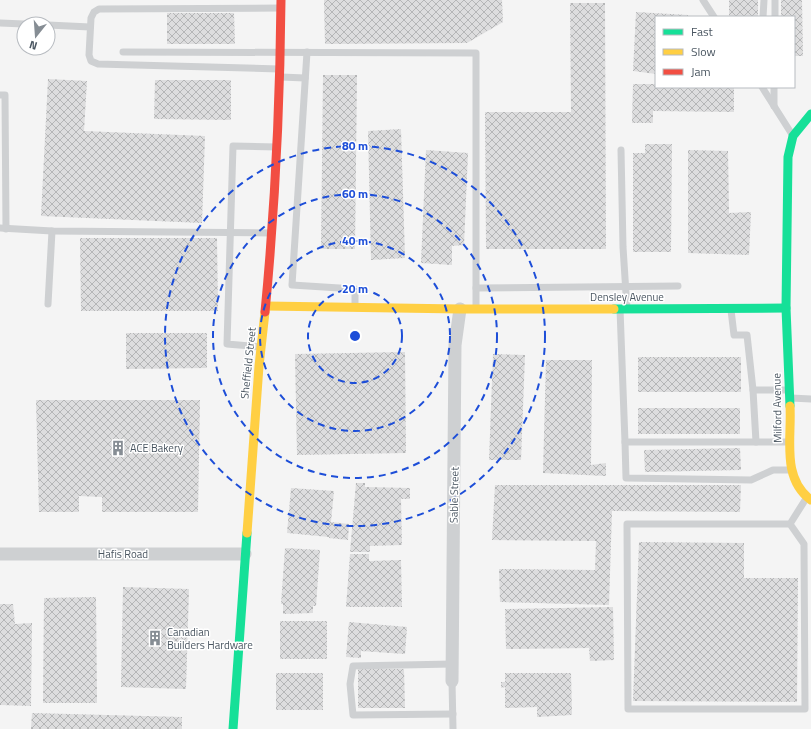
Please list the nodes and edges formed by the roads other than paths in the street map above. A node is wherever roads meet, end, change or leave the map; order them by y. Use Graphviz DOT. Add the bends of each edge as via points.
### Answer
graph roads {
  1 [pos="703,0"];
  2 [pos="764,0"];
  3 [pos="775,0"];
  4 [pos="281,4"];
  5 [pos="713,16"];
  6 [pos="763,16"];
  7 [pos="775,16"];
  8 [pos="0,23"];
  9 [pos="16,24"];
  10 [pos="56,25"];
  11 [pos="90,27"];
  12 [pos="123,52"];
  13 [pos="281,52"];
  14 [pos="307,52"];
  15 [pos="281,73"];
  16 [pos="305,78"];
  17 [pos="763,88"];
  18 [pos="774,88"];
  19 [pos="0,95"];
  20 [pos="774,106"];
  21 [pos="811,114"];
  22 [pos="793,136"];
  23 [pos="277,147"];
  24 [pos="621,150"];
  25 [pos="3,229"];
  26 [pos="52,230"];
  27 [pos="230,232"];
  28 [pos="271,233"];
  29 [pos="678,286"];
  30 [pos="625,287"];
  31 [pos="476,288"];
  32 [pos="48,304"];
  33 [pos="266,306"];
  34 [pos="355,308"];
  35 [pos="786,308"];
  36 [pos="460,309"];
  37 [pos="476,309"];
  38 [pos="624,309"];
  39 [pos="731,309"];
  40 [pos="261,347"];
  41 [pos="753,390"];
  42 [pos="790,394"];
  43 [pos="811,398"];
  44 [pos="625,442"];
  45 [pos="756,442"];
  46 [pos="790,442"];
  47 [pos="791,470"];
  48 [pos="809,498"];
  49 [pos="790,524"];
  50 [pos="0,554"];
  51 [pos="245,554"];
  52 [pos="452,664"];
  53 [pos="452,681"];
  54 [pos="452,714"];
  55 [pos="233,729"];
  56 [pos="453,729"];
  1 -- 5 [label="lane"];
  2 -- 6 [label="lane"];
  3 -- 7 [label="lane"];
  4 -- 11 [label="lane" via="99,9 91,18"];
  4 -- 13 [label="street, Sheffield Street"];
  8 -- 9 [label="lane"];
  10 -- 11 [label="lane"];
  11 -- 15 [label="lane" via="89,55 92,61 98,64"];
  12 -- 13 [label="lane"];
  13 -- 14 [label="lane"];
  13 -- 15 [label="street, Sheffield Street"];
  14 -- 16 [label="lane"];
  14 -- 31 [label="lane" via="476,53"];
  15 -- 16 [label="lane"];
  15 -- 23 [label="street, Sheffield Street"];
  16 -- 34 [label="lane" via="292,285 355,289"];
  17 -- 20 [label="lane"];
  18 -- 20 [label="lane"];
  19 -- 25 [label="lane" via="5,95"];
  20 -- 22 [label="lane"];
  21 -- 22 [label="street"];
  22 -- 35 [label="street" via="788,157"];
  23 -- 27 [label="lane" via="233,146"];
  23 -- 28 [label="street, Sheffield Street"];
  24 -- 30 [label="lane"];
  25 -- 26 [label="lane"];
  26 -- 27 [label="lane"];
  26 -- 32 [label="lane"];
  27 -- 28 [label="lane"];
  27 -- 40 [label="lane" via="227,344"];
  28 -- 33 [label="street, Sheffield Street"];
  29 -- 30 [label="lane"];
  30 -- 31 [label="lane"];
  30 -- 38 [label="lane"];
  31 -- 37 [label="lane"];
  33 -- 34 [label="street, Densley Avenue"];
  33 -- 40 [label="street, Sheffield Street"];
  34 -- 36 [label="street, Densley Avenue"];
  35 -- 39 [label="street, Densley Avenue"];
  35 -- 42 [label="street, Milford Avenue"];
  36 -- 37 [label="street, Densley Avenue"];
  36 -- 52 [label="street, Sable Street" via="455,345"];
  37 -- 38 [label="street, Densley Avenue"];
  38 -- 39 [label="street, Densley Avenue"];
  38 -- 44 [label="lane"];
  39 -- 41 [label="lane" via="734,335 747,335"];
  40 -- 51 [label="street, Sheffield Street"];
  41 -- 42 [label="lane"];
  41 -- 45 [label="lane"];
  42 -- 43 [label="lane"];
  42 -- 46 [label="street, Milford Avenue"];
  44 -- 45 [label="lane"];
  44 -- 47 [label="lane" via="626,478 752,480 773,470"];
  45 -- 46 [label="lane"];
  46 -- 47 [label="street, Milford Avenue"];
  47 -- 48 [label="street, Milford Avenue" via="798,487"];
  48 -- 49 [label="lane"];
  49 -- 49 [label="lane" via="627,524 628,709 805,709 804,544"];
  50 -- 51 [label="street, Hafis Road"];
  51 -- 55 [label="street, Sheffield Street"];
  52 -- 53 [label="street, Sable Street"];
  52 -- 54 [label="lane" via="353,666 350,684 353,715"];
  53 -- 54 [label="lane"];
  54 -- 56 [label="lane"];
}
